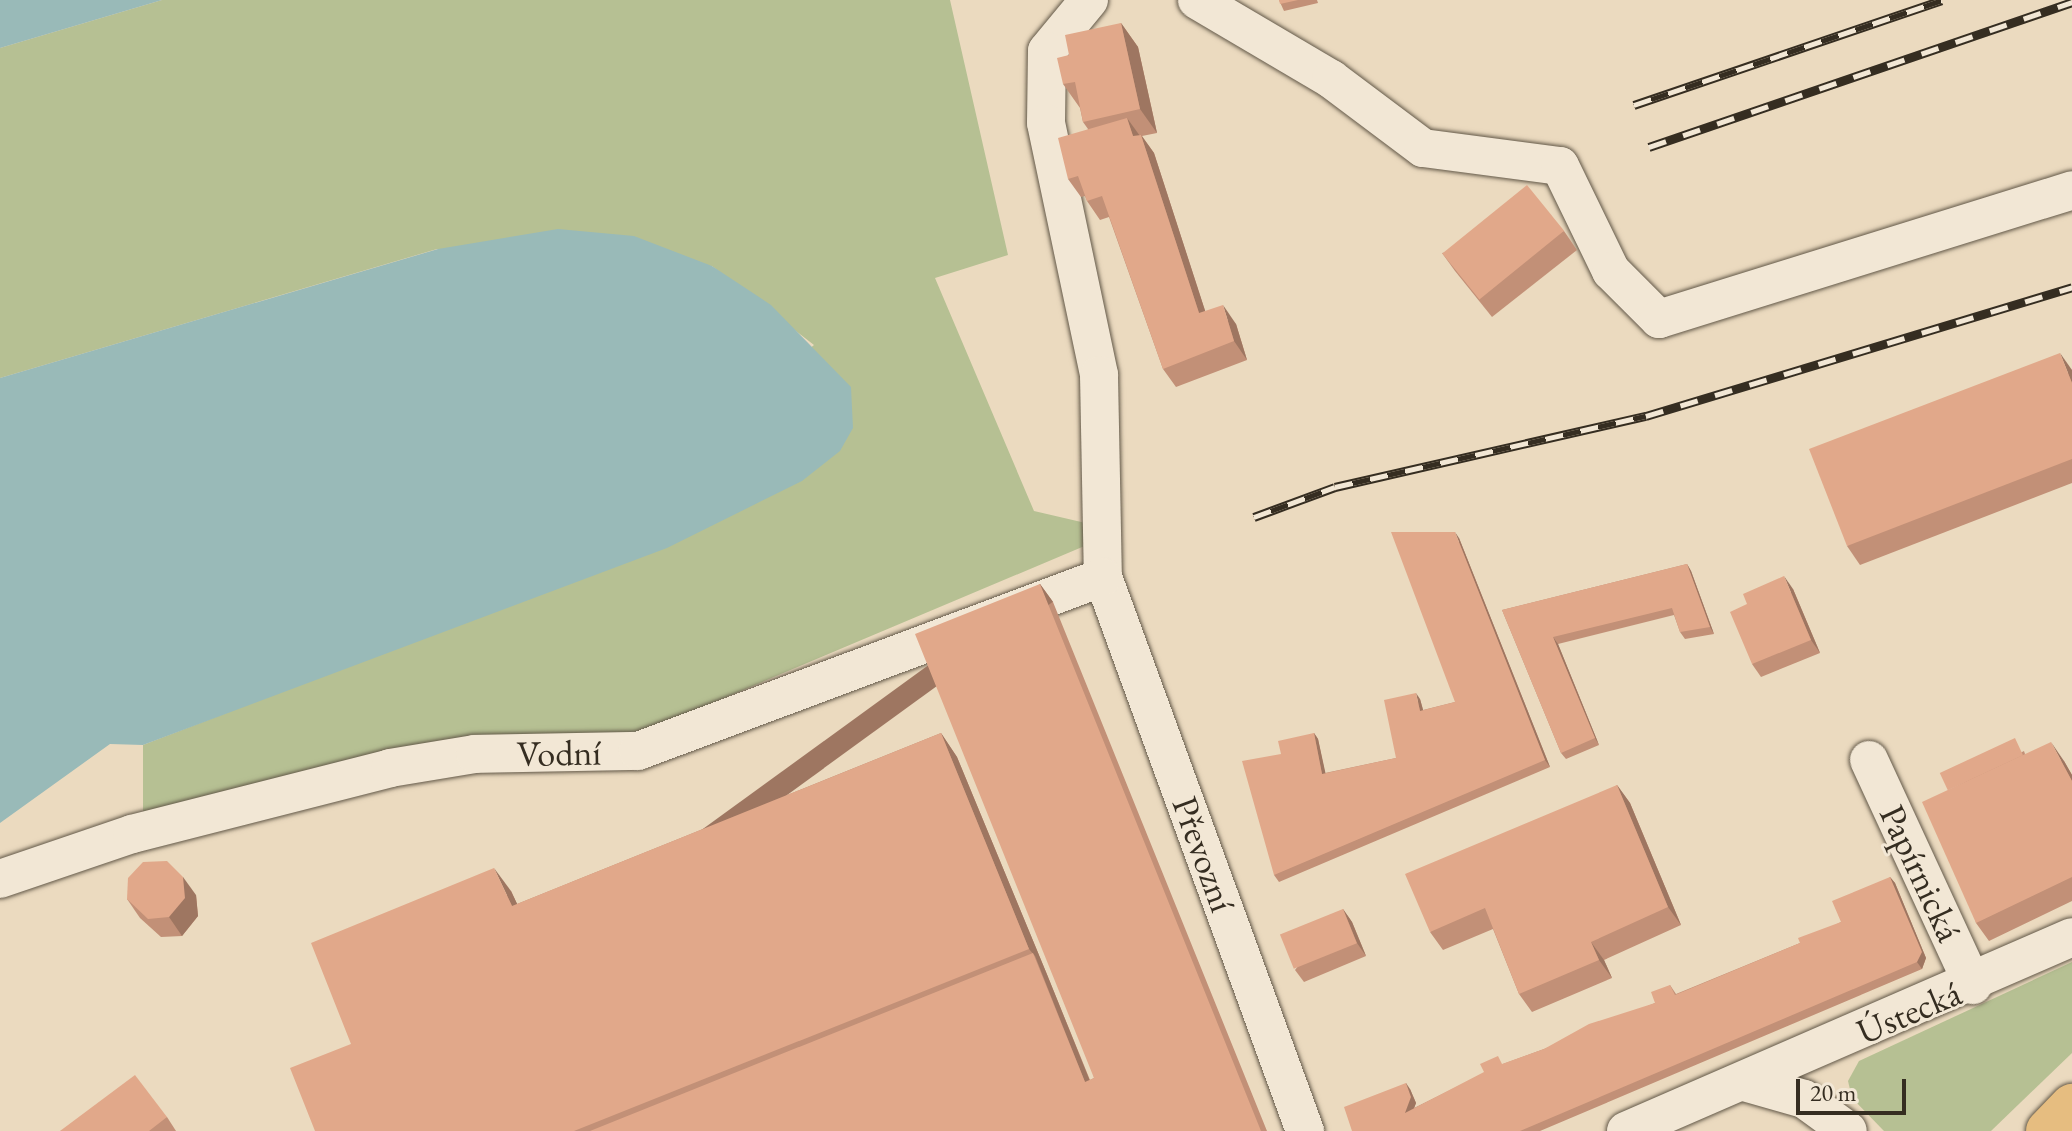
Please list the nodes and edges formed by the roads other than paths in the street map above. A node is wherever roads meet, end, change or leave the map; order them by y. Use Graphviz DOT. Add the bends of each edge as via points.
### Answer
graph roads {
  1 [pos="1089,0"];
  2 [pos="1197,0"];
  3 [pos="2072,190"];
  4 [pos="1103,577"];
  5 [pos="1869,760"];
  6 [pos="0,879"];
  7 [pos="2072,937"];
  8 [pos="1973,985"];
  9 [pos="1744,1082"];
  10 [pos="2072,1106"];
  11 [pos="1305,1131"];
  12 [pos="1626,1131"];
  13 [pos="1848,1131"];
  14 [pos="2048,1131"];
  1 -- 4 [label="street, Převozní" via="1047,51 1046,123 1074,280 1099,375"];
  2 -- 3 [label="street" via="1331,79 1423,148 1560,166 1611,271 1659,319"];
  4 -- 6 [label="street, Vodní" via="638,751 475,754 390,768 132,834"];
  4 -- 11 [label="street, Převozní"];
  5 -- 8 [label="street, Papírnická"];
  7 -- 8 [label="street, Ústecká"];
  8 -- 9 [label="street, Ústecká"];
  9 -- 12 [label="street, Ústecká"];
  9 -- 13 [label="street" via="1804,1099"];
  10 -- 14 [label="main road"];
}
